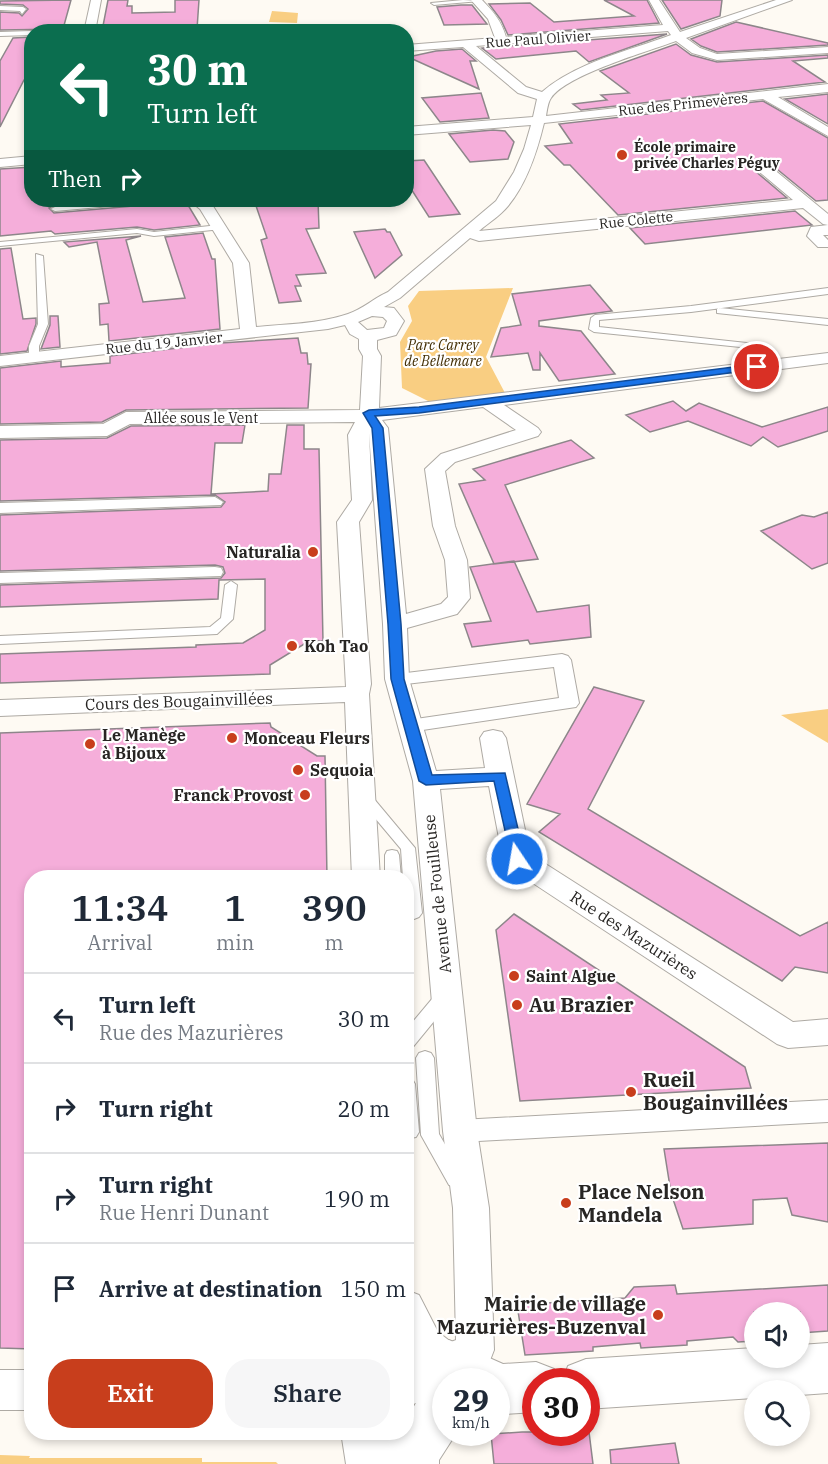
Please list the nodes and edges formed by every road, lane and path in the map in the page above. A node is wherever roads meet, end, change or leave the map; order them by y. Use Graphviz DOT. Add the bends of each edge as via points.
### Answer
graph roads {
  1 [pos="96,0"];
  2 [pos="654,0"];
  3 [pos="787,0"];
  4 [pos="477,1"];
  5 [pos="434,3"];
  6 [pos="0,8"];
  7 [pos="22,12"];
  8 [pos="91,24"];
  9 [pos="669,28"];
  10 [pos="24,33"];
  11 [pos="0,34"];
  12 [pos="679,38"];
  13 [pos="501,41"];
  14 [pos="466,44"];
  15 [pos="414,47"];
  16 [pos="828,50"];
  17 [pos="814,51"];
  18 [pos="828,60"];
  19 [pos="828,88"];
  20 [pos="765,95"];
  21 [pos="544,97"];
  22 [pos="539,119"];
  23 [pos="414,130"];
  24 [pos="828,132"];
  25 [pos="24,161"];
  26 [pos="0,163"];
  27 [pos="761,166"];
  28 [pos="805,203"];
  29 [pos="78,207"];
  30 [pos="207,207"];
  31 [pos="56,209"];
  32 [pos="828,221"];
  33 [pos="216,223"];
  34 [pos="468,233"];
  35 [pos="0,239"];
  36 [pos="0,244"];
  37 [pos="39,256"];
  38 [pos="828,291"];
  39 [pos="394,295"];
  40 [pos="691,309"];
  41 [pos="388,312"];
  42 [pos="359,319"];
  43 [pos="828,322"];
  44 [pos="250,333"];
  45 [pos="376,335"];
  46 [pos="34,358"];
  47 [pos="828,358"];
  48 [pos="0,361"];
  49 [pos="771,365"];
  50 [pos="487,401"];
  51 [pos="369,413"];
  52 [pos="0,432"];
  53 [pos="215,502"];
  54 [pos="0,508"];
  55 [pos="215,573"];
  56 [pos="0,578"];
  57 [pos="231,585"];
  58 [pos="395,624"];
  59 [pos="0,640"];
  60 [pos="397,679"];
  61 [pos="357,694"];
  62 [pos="0,708"];
  63 [pos="409,726"];
  64 [pos="493,738"];
  65 [pos="500,776"];
  66 [pos="426,781"];
  67 [pos="362,795"];
  68 [pos="392,855"];
  69 [pos="366,870"];
  70 [pos="393,870"];
  71 [pos="410,870"];
  72 [pos="448,993"];
  73 [pos="828,1032"];
  74 [pos="414,1033"];
  75 [pos="425,1058"];
  76 [pos="828,1111"];
  77 [pos="460,1131"];
  78 [pos="470,1201"];
  79 [pos="414,1324"];
  80 [pos="438,1368"];
  81 [pos="460,1368"];
  82 [pos="828,1368"];
  83 [pos="600,1383"];
  84 [pos="0,1390"];
  85 [pos="24,1390"];
  86 [pos="432,1404"];
  87 [pos="414,1430"];
  88 [pos="379,1440"];
  89 [pos="407,1440"];
  90 [pos="398,1453"];
  1 -- 8 [label="street"];
  2 -- 9 [label="street"];
  3 -- 12 [label="street"];
  4 -- 5 [label="lane"];
  4 -- 13 [label="street" via="499,30"];
  6 -- 7 [label="lane" via="18,7"];
  9 -- 12 [label="street"];
  9 -- 13 [label="street, Rue Paul Olivier"];
  10 -- 11 [label="lane"];
  12 -- 17 [label="street" via="702,55 717,57"];
  12 -- 21 [label="street" via="574,75"];
  13 -- 14 [label="street, Rue Paul Olivier"];
  14 -- 15 [label="street, Rue Paul Olivier"];
  14 -- 21 [label="street" via="522,90"];
  16 -- 17 [label="street"];
  17 -- 18 [label="street"];
  19 -- 20 [label="street, Rue des Primevères"];
  20 -- 22 [label="street, Rue des Primevères"];
  20 -- 24 [label="street"];
  21 -- 22 [label="street"];
  22 -- 23 [label="street, Rue des Primevères"];
  22 -- 34 [label="street" via="521,172 506,198"];
  25 -- 26 [label="street"];
  27 -- 28 [label="street"];
  28 -- 32 [label="street"];
  28 -- 34 [label="street, Rue Colette" via="479,236"];
  29 -- 31 [label="lane"];
  30 -- 33 [label="street"];
  33 -- 35 [label="lane"];
  33 -- 36 [label="lane" via="154,234 137,231"];
  33 -- 44 [label="street" via="241,263"];
  34 -- 39 [label="street"];
  37 -- 46 [label="lane" via="43,324 34,346"];
  38 -- 40 [label="lane"];
  39 -- 41 [label="street" via="395,304"];
  39 -- 42 [label="street"];
  40 -- 43 [label="lane"];
  40 -- 49 [label="lane" via="595,318 594,329 753,346"];
  41 -- 42 [label="street, Rue du 19 Janvier"];
  41 -- 45 [label="street, Avenue de Fouilleuse" via="397,324"];
  42 -- 44 [label="street, Rue du 19 Janvier"];
  42 -- 45 [label="street" via="360,333"];
  44 -- 46 [label="street, Rue du 19 Janvier"];
  45 -- 51 [label="street, Avenue de Fouilleuse" via="381,349 372,356"];
  46 -- 48 [label="street, Rue du 19 Janvier"];
  47 -- 49 [label="street, Allée sous le Vent"];
  49 -- 50 [label="street, Allée sous le Vent"];
  50 -- 51 [label="street, Allée sous le Vent"];
  50 -- 58 [label="street" via="531,432 448,458 435,469 444,526 456,560 459,598 449,609"];
  51 -- 52 [label="street, Allée sous le Vent" via="343,417 126,418 106,430"];
  51 -- 58 [label="street, Avenue de Fouilleuse" via="378,428"];
  51 -- 61 [label="street, Avenue de Fouilleuse" via="358,435 362,500 348,522"];
  53 -- 54 [label="street"];
  55 -- 56 [label="street"];
  57 -- 59 [label="lane" via="227,619 213,631"];
  58 -- 60 [label="street, Avenue de Fouilleuse"];
  60 -- 63 [label="street, Avenue de Fouilleuse"];
  60 -- 63 [label="street" via="562,660 569,703"];
  61 -- 62 [label="street, Cours des Bougainvillées"];
  61 -- 67 [label="street, Avenue de Fouilleuse"];
  63 -- 66 [label="street, Avenue de Fouilleuse"];
  64 -- 65 [label="street, Rue des Mazurières"];
  65 -- 66 [label="street"];
  65 -- 73 [label="street, Rue des Mazurières" via="517,859 788,1035"];
  66 -- 72 [label="street, Avenue de Fouilleuse"];
  67 -- 69 [label="street, Avenue de Fouilleuse"];
  67 -- 71 [label="lane" via="408,848"];
  68 -- 70 [label="lane"];
  72 -- 74 [label="lane"];
  72 -- 77 [label="street, Avenue de Fouilleuse"];
  75 -- 78 [label="lane" via="430,1135"];
  76 -- 77 [label="street"];
  77 -- 78 [label="street, Avenue de Fouilleuse"];
  78 -- 81 [label="street, Avenue de Fouilleuse" via="475,1350"];
  79 -- 80 [label="street"];
  82 -- 83 [label="street"];
  84 -- 85 [label="street"];
  86 -- 87 [label="street, Avenue de Fouilleuse"];
  88 -- 90 [label="street, Avenue de Fouilleuse"];
  89 -- 90 [label="street, Avenue de Fouilleuse"];
}
